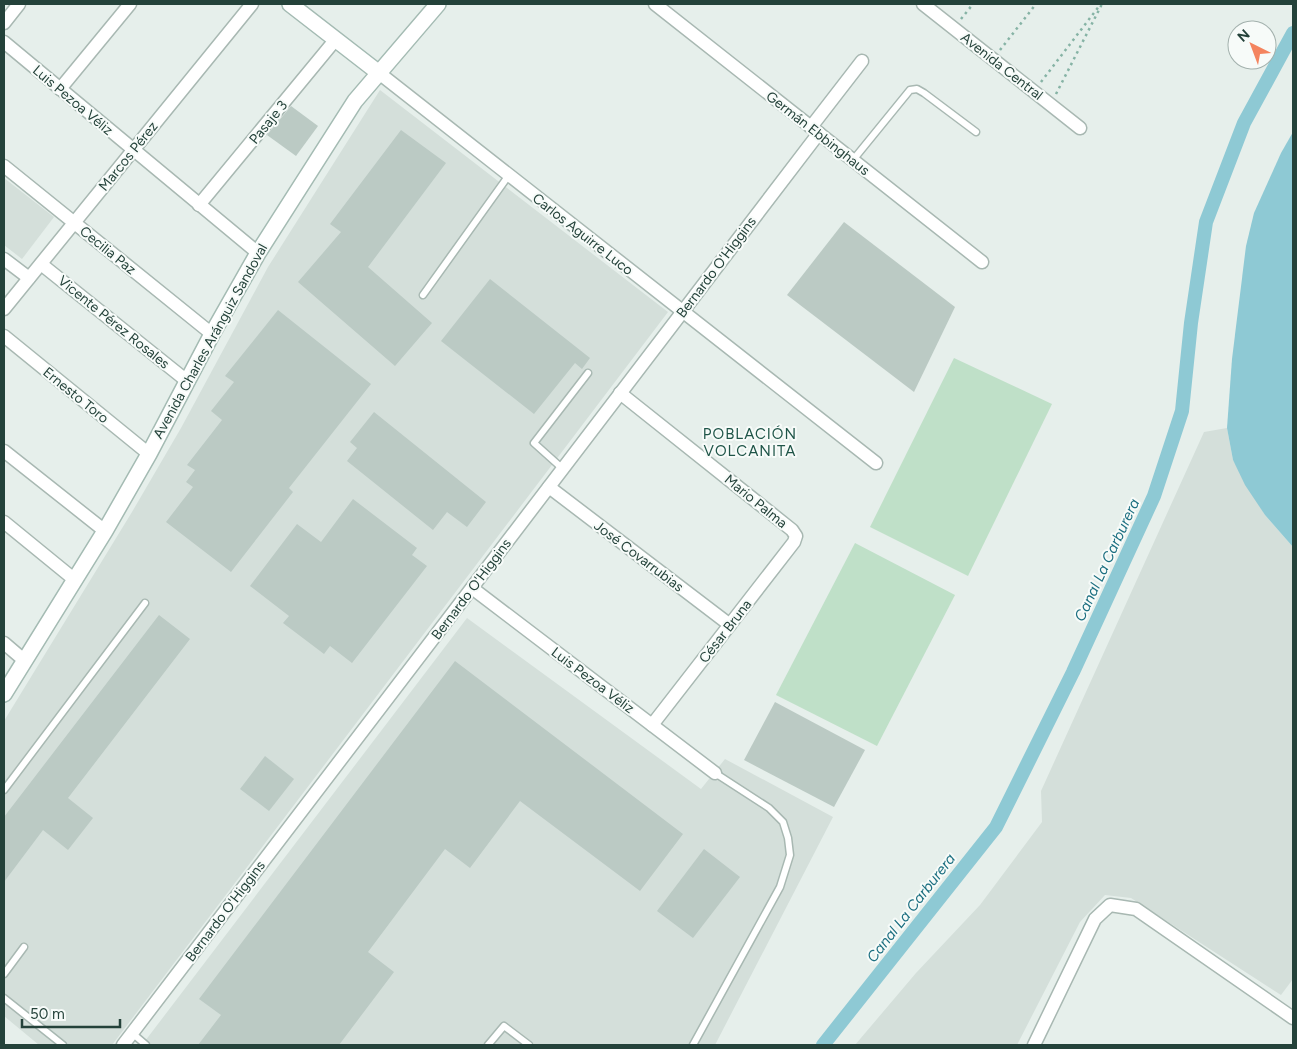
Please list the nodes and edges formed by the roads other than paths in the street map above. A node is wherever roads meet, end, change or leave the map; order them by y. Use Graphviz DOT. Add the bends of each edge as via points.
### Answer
graph roads {
  1 [pos="19,4"];
  2 [pos="130,4"];
  3 [pos="252,4"];
  4 [pos="290,4"];
  5 [pos="438,4"];
  6 [pos="655,4"];
  7 [pos="923,4"];
  8 [pos="4,22"];
  9 [pos="336,39"];
  10 [pos="4,42"];
  11 [pos="862,61"];
  12 [pos="379,73"];
  13 [pos="60,89"];
  14 [pos="1080,128"];
  15 [pos="815,130"];
  16 [pos="976,132"];
  17 [pos="133,150"];
  18 [pos="853,160"];
  19 [pos="4,166"];
  20 [pos="508,175"];
  21 [pos="200,205"];
  22 [pos="74,223"];
  23 [pos="258,253"];
  24 [pos="4,259"];
  25 [pos="982,262"];
  26 [pos="41,264"];
  27 [pos="29,278"];
  28 [pos="423,294"];
  29 [pos="4,309"];
  30 [pos="682,312"];
  31 [pos="212,334"];
  32 [pos="4,336"];
  33 [pos="588,373"];
  34 [pos="187,381"];
  35 [pos="620,393"];
  36 [pos="4,451"];
  37 [pos="149,454"];
  38 [pos="876,463"];
  39 [pos="563,469"];
  40 [pos="549,487"];
  41 [pos="4,522"];
  42 [pos="105,531"];
  43 [pos="796,536"];
  44 [pos="75,580"];
  45 [pos="472,588"];
  46 [pos="145,603"];
  47 [pos="730,625"];
  48 [pos="4,643"];
  49 [pos="25,660"];
  50 [pos="4,694"];
  51 [pos="652,725"];
  52 [pos="715,773"];
  53 [pos="4,790"];
  54 [pos="24,947"];
  55 [pos="4,974"];
  56 [pos="4,998"];
  57 [pos="1293,1018"];
  58 [pos="132,1034"];
  59 [pos="63,1045"];
  60 [pos="123,1045"];
  61 [pos="146,1045"];
  62 [pos="488,1045"];
  63 [pos="529,1045"];
  64 [pos="693,1045"];
  65 [pos="1034,1045"];
  1 -- 8 [label="street"];
  2 -- 13 [label="street"];
  3 -- 17 [label="street, Marcos Pérez"];
  4 -- 9 [label="street, Carlos Aguirre Luco"];
  5 -- 12 [label="street, Avenida Charles Aránguiz Sandoval"];
  6 -- 15 [label="street, Germán Ebbinghaus"];
  7 -- 14 [label="street, Avenida Central"];
  9 -- 12 [label="street, Carlos Aguirre Luco"];
  9 -- 21 [label="street, Pasaje 3"];
  10 -- 13 [label="street, Luis Pezoa Véliz"];
  11 -- 15 [label="street, Bernardo O'Higgins"];
  12 -- 20 [label="street, Carlos Aguirre Luco"];
  12 -- 23 [label="street, Avenida Charles Aránguiz Sandoval" via="344,117"];
  13 -- 17 [label="street, Luis Pezoa Véliz"];
  15 -- 18 [label="street, Germán Ebbinghaus"];
  15 -- 30 [label="street, Bernardo O'Higgins"];
  16 -- 18 [label="lane" via="924,93 910,90"];
  17 -- 21 [label="street, Luis Pezoa Véliz"];
  17 -- 22 [label="street, Marcos Pérez"];
  18 -- 25 [label="street, Germán Ebbinghaus"];
  19 -- 22 [label="street, Cecilia Paz"];
  20 -- 28 [label="lane"];
  20 -- 30 [label="street, Carlos Aguirre Luco"];
  21 -- 23 [label="street, Luis Pezoa Véliz"];
  22 -- 26 [label="street, Marcos Pérez"];
  22 -- 31 [label="street, Cecilia Paz"];
  23 -- 31 [label="street, Avenida Charles Aránguiz Sandoval"];
  24 -- 27 [label="street"];
  26 -- 27 [label="street, Marcos Pérez"];
  26 -- 34 [label="street, Vicente Pérez Rosales"];
  27 -- 29 [label="street, Marcos Pérez"];
  30 -- 35 [label="street, Bernardo O'Higgins"];
  30 -- 38 [label="street, Carlos Aguirre Luco"];
  31 -- 34 [label="street, Avenida Charles Aránguiz Sandoval"];
  32 -- 37 [label="street, Ernesto Toro"];
  33 -- 39 [label="lane" via="534,443"];
  34 -- 37 [label="street, Avenida Charles Aránguiz Sandoval"];
  35 -- 39 [label="street, Bernardo O'Higgins"];
  35 -- 43 [label="street, Mario Palma"];
  36 -- 42 [label="street"];
  37 -- 42 [label="street, Avenida Charles Aránguiz Sandoval"];
  39 -- 40 [label="street, Bernardo O'Higgins"];
  40 -- 45 [label="street, Bernardo O'Higgins"];
  40 -- 47 [label="street, José Covarrubias"];
  41 -- 44 [label="street"];
  42 -- 44 [label="street, Avenida Charles Aránguiz Sandoval"];
  43 -- 47 [label="street, César Bruna"];
  44 -- 49 [label="street, Avenida Charles Aránguiz Sandoval"];
  45 -- 51 [label="street, Luis Pezoa Véliz"];
  45 -- 58 [label="street, Bernardo O'Higgins"];
  46 -- 53 [label="lane"];
  47 -- 51 [label="street, César Bruna"];
  48 -- 49 [label="street"];
  49 -- 50 [label="street, Avenida Charles Aránguiz Sandoval"];
  51 -- 52 [label="street, Luis Pezoa Véliz"];
  52 -- 64 [label="lane" via="769,808 782,822 790,855 780,887"];
  54 -- 55 [label="lane"];
  56 -- 59 [label="lane"];
  57 -- 65 [label="street" via="1136,910 1110,905 1095,919"];
  58 -- 60 [label="street, Bernardo O'Higgins"];
  58 -- 61 [label="lane"];
  62 -- 63 [label="lane" via="504,1026"];
}
